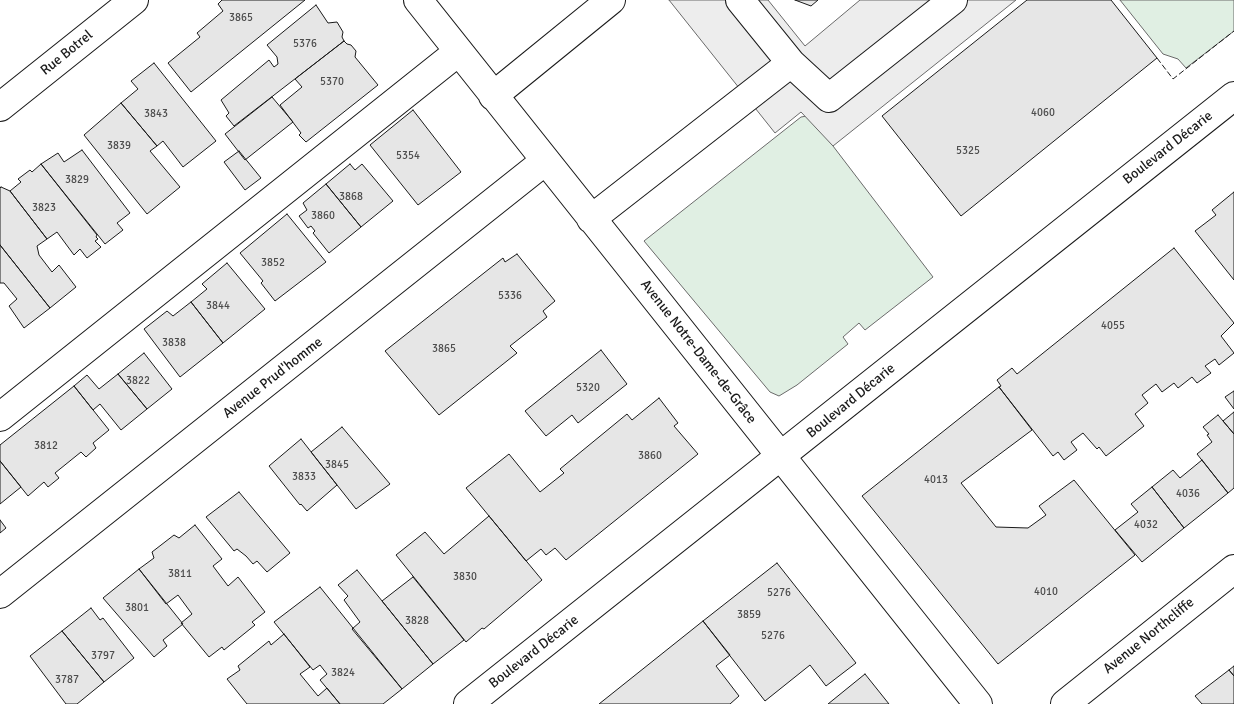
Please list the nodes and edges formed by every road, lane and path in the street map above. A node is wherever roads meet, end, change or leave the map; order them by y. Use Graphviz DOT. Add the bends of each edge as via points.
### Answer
graph roads {
  1 [pos="134,0"];
  2 [pos="418,0"];
  3 [pos="611,0"];
  4 [pos="740,0"];
  5 [pos="953,0"];
  6 [pos="458,52"];
  7 [pos="791,63"];
  8 [pos="493,96"];
  9 [pos="1234,96"];
  10 [pos="0,107"];
  11 [pos="545,161"];
  12 [pos="591,219"];
  13 [pos="0,417"];
  14 [pos="781,456"];
  15 [pos="1234,569"];
  16 [pos="0,594"];
  17 [pos="468,704"];
  18 [pos="978,704"];
  19 [pos="1065,704"];
  1 -- 10 [label="street, Rue Botrel"];
  2 -- 6 [label="street, Avenue Notre-Dame-de-Grâce"];
  3 -- 8 [label="street"];
  4 -- 7 [label="street"];
  5 -- 7 [label="street" via="829,98"];
  6 -- 8 [label="street, Avenue Notre-Dame-de-Grâce"];
  6 -- 13 [label="street"];
  7 -- 12 [label="street"];
  8 -- 11 [label="street, Avenue Notre-Dame-de-Grâce"];
  9 -- 14 [label="street, Boulevard Décarie"];
  11 -- 12 [label="street, Avenue Notre-Dame-de-Grâce"];
  11 -- 16 [label="street, Avenue Prud'homme"];
  12 -- 14 [label="street, Avenue Notre-Dame-de-Grâce"];
  14 -- 17 [label="street, Boulevard Décarie"];
  14 -- 18 [label="street, Avenue Notre-Dame-de-Grâce"];
  15 -- 19 [label="street, Avenue Northcliffe"];
}
